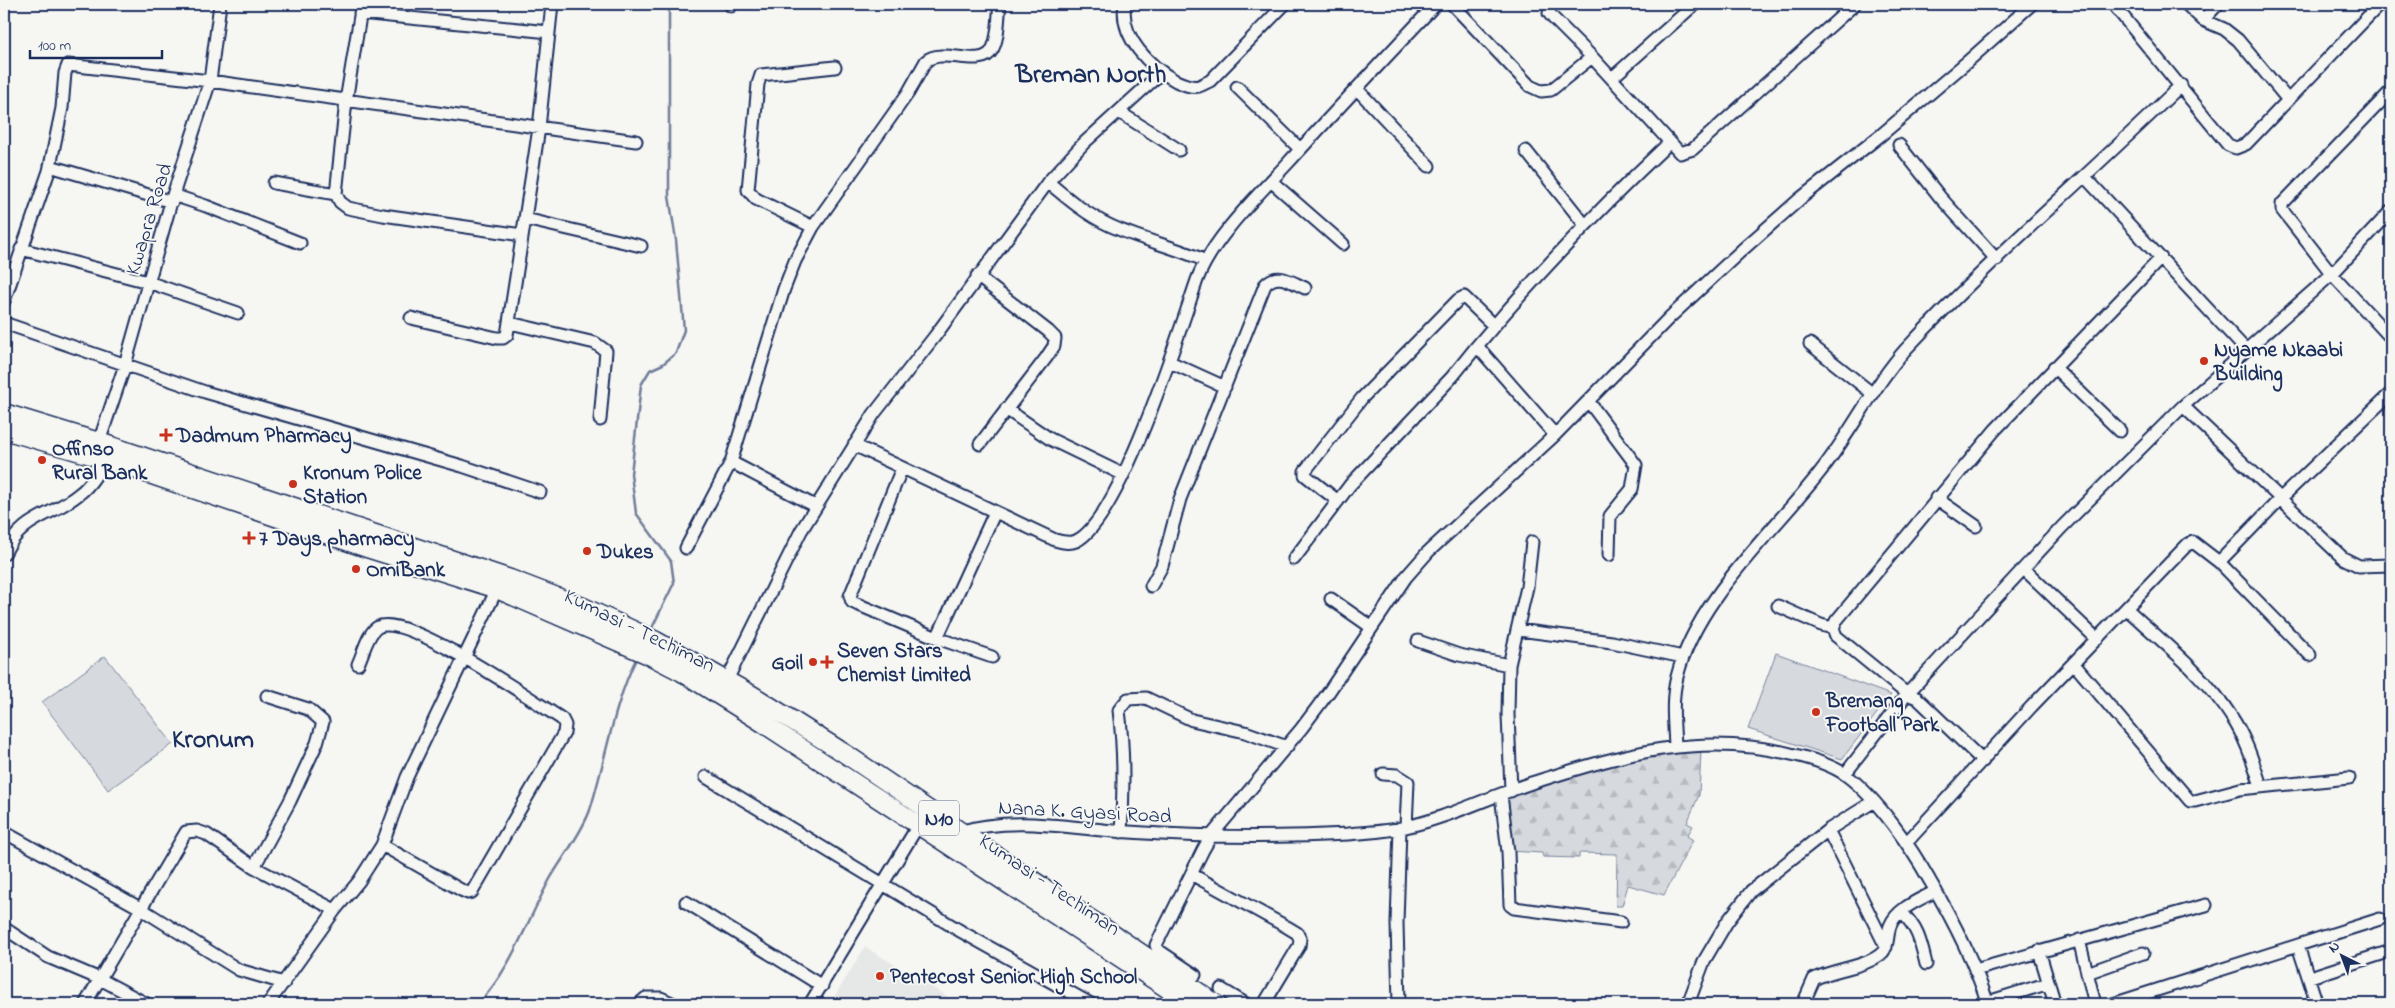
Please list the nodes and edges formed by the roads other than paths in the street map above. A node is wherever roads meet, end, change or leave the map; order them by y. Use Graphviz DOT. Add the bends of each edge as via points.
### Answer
graph roads {
  1 [pos="220,4"];
  2 [pos="552,4"];
  3 [pos="1000,4"];
  4 [pos="1125,4"];
  5 [pos="1285,4"];
  6 [pos="1436,4"];
  7 [pos="1452,4"];
  8 [pos="1551,4"];
  9 [pos="1695,4"];
  10 [pos="1855,4"];
  11 [pos="2032,4"];
  12 [pos="2113,4"];
  13 [pos="2186,4"];
  14 [pos="2218,4"];
  15 [pos="2380,4"];
  16 [pos="361,8"];
  17 [pos="2202,20"];
  18 [pos="549,32"];
  19 [pos="1592,57"];
  20 [pos="835,67"];
  21 [pos="1161,73"];
  22 [pos="1612,78"];
  23 [pos="210,81"];
  24 [pos="2181,85"];
  25 [pos="1237,87"];
  26 [pos="1356,89"];
  27 [pos="2391,91"];
  28 [pos="2288,100"];
  29 [pos="346,101"];
  30 [pos="1119,112"];
  31 [pos="539,128"];
  32 [pos="636,141"];
  33 [pos="1669,143"];
  34 [pos="1899,145"];
  35 [pos="1300,149"];
  36 [pos="1178,150"];
  37 [pos="1526,151"];
  38 [pos="50,166"];
  39 [pos="1429,166"];
  40 [pos="2085,177"];
  41 [pos="1271,181"];
  42 [pos="1048,182"];
  43 [pos="274,183"];
  44 [pos="336,194"];
  45 [pos="172,199"];
  46 [pos="2391,211"];
  47 [pos="525,219"];
  48 [pos="1585,225"];
  49 [pos="813,227"];
  50 [pos="522,235"];
  51 [pos="300,243"];
  52 [pos="1343,244"];
  53 [pos="641,246"];
  54 [pos="21,249"];
  55 [pos="2161,258"];
  56 [pos="1206,260"];
  57 [pos="1997,260"];
  58 [pos="2332,274"];
  59 [pos="977,276"];
  60 [pos="148,282"];
  61 [pos="1305,288"];
  62 [pos="4,301"];
  63 [pos="238,313"];
  64 [pos="411,318"];
  65 [pos="4,323"];
  66 [pos="510,323"];
  67 [pos="1494,326"];
  68 [pos="2391,338"];
  69 [pos="1810,344"];
  70 [pos="1477,346"];
  71 [pos="2244,349"];
  72 [pos="1170,362"];
  73 [pos="125,365"];
  74 [pos="2054,367"];
  75 [pos="1225,387"];
  76 [pos="1873,394"];
  77 [pos="2391,394"];
  78 [pos="1589,402"];
  79 [pos="2183,406"];
  80 [pos="1006,409"];
  81 [pos="4,413"];
  82 [pos="600,420"];
  83 [pos="4,430"];
  84 [pos="2120,431"];
  85 [pos="1555,436"];
  86 [pos="99,442"];
  87 [pos="854,444"];
  88 [pos="980,444"];
  89 [pos="105,459"];
  90 [pos="731,462"];
  91 [pos="902,468"];
  92 [pos="1122,474"];
  93 [pos="540,492"];
  94 [pos="1936,498"];
  95 [pos="2281,498"];
  96 [pos="1338,501"];
  97 [pos="815,506"];
  98 [pos="995,512"];
  99 [pos="1976,526"];
  100 [pos="1532,542"];
  101 [pos="686,548"];
  102 [pos="4,554"];
  103 [pos="1609,555"];
  104 [pos="1294,559"];
  105 [pos="2219,562"];
  106 [pos="2391,565"];
  107 [pos="2024,569"];
  108 [pos="1151,586"];
  109 [pos="497,589"];
  110 [pos="1331,599"];
  111 [pos="1778,606"];
  112 [pos="2127,609"];
  113 [pos="1371,627"];
  114 [pos="1833,628"];
  115 [pos="1518,630"];
  116 [pos="936,638"];
  117 [pos="633,639"];
  118 [pos="2097,639"];
  119 [pos="1418,641"];
  120 [pos="2310,655"];
  121 [pos="464,656"];
  122 [pos="992,656"];
  123 [pos="1683,657"];
  124 [pos="358,664"];
  125 [pos="2074,664"];
  126 [pos="1510,665"];
  127 [pos="723,688"];
  128 [pos="1907,694"];
  129 [pos="266,696"];
  130 [pos="1287,746"];
  131 [pos="1675,746"];
  132 [pos="1983,760"];
  133 [pos="1383,774"];
  134 [pos="1845,774"];
  135 [pos="706,777"];
  136 [pos="2349,778"];
  137 [pos="2261,786"];
  138 [pos="1506,793"];
  139 [pos="1873,802"];
  140 [pos="919,824"];
  141 [pos="1403,828"];
  142 [pos="1828,830"];
  143 [pos="4,832"];
  144 [pos="959,832"];
  145 [pos="1121,832"];
  146 [pos="1211,836"];
  147 [pos="1907,842"];
  148 [pos="382,845"];
  149 [pos="254,867"];
  150 [pos="1191,874"];
  151 [pos="884,884"];
  152 [pos="1936,891"];
  153 [pos="686,902"];
  154 [pos="2206,905"];
  155 [pos="140,908"];
  156 [pos="334,910"];
  157 [pos="1901,912"];
  158 [pos="2380,919"];
  159 [pos="1621,922"];
  160 [pos="4,928"];
  161 [pos="2079,940"];
  162 [pos="2298,946"];
  163 [pos="1886,947"];
  164 [pos="2039,951"];
  165 [pos="2391,951"];
  166 [pos="2143,953"];
  167 [pos="1926,964"];
  168 [pos="1975,970"];
  169 [pos="2087,973"];
  170 [pos="1195,975"];
  171 [pos="2310,977"];
  172 [pos="100,979"];
  173 [pos="284,983"];
  174 [pos="2049,983"];
  175 [pos="822,986"];
  176 [pos="1219,996"];
  177 [pos="1988,1003"];
  178 [pos="85,1004"];
  179 [pos="147,1004"];
  180 [pos="268,1004"];
  181 [pos="639,1004"];
  182 [pos="674,1004"];
  183 [pos="812,1004"];
  184 [pos="1091,1004"];
  185 [pos="1191,1004"];
  186 [pos="1246,1004"];
  187 [pos="1264,1004"];
  188 [pos="1399,1004"];
  189 [pos="1688,1004"];
  190 [pos="1804,1004"];
  191 [pos="2055,1004"];
  192 [pos="2095,1004"];
  193 [pos="2113,1004"];
  194 [pos="2318,1004"];
  1 -- 23 [label="street, Kwapra Road"];
  2 -- 18 [label="street"];
  3 -- 49 [label="street" via="989,55 982,58 941,56 926,61 908,93"];
  4 -- 21 [label="street" via="1124,18 1131,38"];
  5 -- 21 [label="street" via="1210,81 1199,86 1185,85"];
  6 -- 26 [label="street"];
  7 -- 19 [label="street" via="1530,86 1540,91 1552,90"];
  8 -- 19 [label="street" via="1549,12 1552,18"];
  9 -- 22 [label="street"];
  10 -- 33 [label="street" via="1692,149 1680,153"];
  11 -- 78 [label="street" via="1742,250 1669,318"];
  12 -- 24 [label="street"];
  13 -- 17 [label="street"];
  14 -- 17 [label="street"];
  15 -- 28 [label="street"];
  16 -- 18 [label="street"];
  16 -- 29 [label="street"];
  17 -- 28 [label="street" via="2224,29 2238,40"];
  18 -- 31 [label="street"];
  19 -- 22 [label="street"];
  20 -- 49 [label="street" via="761,75 758,84 748,190 756,200"];
  21 -- 30 [label="street"];
  22 -- 33 [label="street"];
  23 -- 29 [label="street"];
  23 -- 38 [label="street" via="68,65"];
  23 -- 45 [label="street, Kwapra Road"];
  24 -- 28 [label="street" via="2228,145 2236,148 2246,144"];
  24 -- 40 [label="street"];
  25 -- 35 [label="street"];
  26 -- 35 [label="street"];
  26 -- 39 [label="street"];
  27 -- 58 [label="street" via="2282,204 2282,210"];
  29 -- 31 [label="street"];
  29 -- 44 [label="street"];
  30 -- 36 [label="street"];
  30 -- 42 [label="street"];
  31 -- 32 [label="street"];
  31 -- 47 [label="street"];
  33 -- 48 [label="street"];
  34 -- 57 [label="street" via="1940,197"];
  35 -- 41 [label="street"];
  37 -- 48 [label="street"];
  38 -- 45 [label="street"];
  38 -- 54 [label="street"];
  40 -- 55 [label="street"];
  40 -- 57 [label="street"];
  41 -- 52 [label="street"];
  41 -- 56 [label="street"];
  42 -- 56 [label="street" via="1089,215"];
  42 -- 59 [label="street"];
  43 -- 44 [label="street"];
  44 -- 50 [label="street" via="348,208"];
  45 -- 51 [label="street" via="206,206"];
  45 -- 60 [label="street, Kwapra Road"];
  46 -- 58 [label="street"];
  47 -- 50 [label="street"];
  47 -- 53 [label="street"];
  48 -- 67 [label="street"];
  49 -- 90 [label="street" via="784,289"];
  50 -- 66 [label="street"];
  54 -- 60 [label="street"];
  54 -- 62 [label="street"];
  55 -- 71 [label="street"];
  55 -- 74 [label="street"];
  56 -- 72 [label="street"];
  57 -- 76 [label="street" via="1905,351"];
  58 -- 68 [label="street"];
  58 -- 71 [label="street"];
  59 -- 80 [label="street" via="1055,338 1046,358"];
  59 -- 87 [label="street"];
  60 -- 63 [label="street"];
  60 -- 73 [label="street, Kwapra Road"];
  61 -- 75 [label="street" via="1277,276 1265,284"];
  64 -- 66 [label="street" via="497,338 507,335"];
  65 -- 73 [label="street"];
  66 -- 82 [label="street" via="595,343 606,351"];
  67 -- 70 [label="street"];
  67 -- 96 [label="street" via="1464,297 1458,300 1362,398 1305,471"];
  69 -- 76 [label="street"];
  70 -- 85 [label="street"];
  70 -- 96 [label="street"];
  71 -- 79 [label="street"];
  72 -- 75 [label="street"];
  72 -- 92 [label="street"];
  73 -- 86 [label="street, Kwapra Road"];
  73 -- 93 [label="street"];
  74 -- 84 [label="street"];
  74 -- 94 [label="street"];
  75 -- 108 [label="street" via="1180,499 1162,566"];
  76 -- 123 [label="street" via="1821,471 1727,581"];
  77 -- 95 [label="street"];
  78 -- 85 [label="street"];
  78 -- 103 [label="street" via="1636,465 1632,489 1610,516"];
  79 -- 95 [label="street"];
  79 -- 107 [label="street"];
  80 -- 88 [label="street"];
  80 -- 92 [label="street" via="1063,447"];
  81 -- 86 [label="highway, N10"];
  83 -- 89 [label="highway, Kumasi - Techiman / N10"];
  85 -- 113 [label="street" via="1428,552"];
  86 -- 117 [label="highway, N10" via="510,578 583,607"];
  87 -- 91 [label="street"];
  87 -- 97 [label="street"];
  89 -- 102 [label="street" via="92,482 79,495 23,526"];
  89 -- 109 [label="highway, Kumasi - Techiman / N10"];
  90 -- 97 [label="street"];
  90 -- 101 [label="street"];
  91 -- 98 [label="street"];
  91 -- 116 [label="street" via="850,596 857,606"];
  92 -- 98 [label="street" via="1088,531 1076,541 1054,540"];
  94 -- 99 [label="street"];
  94 -- 114 [label="street"];
  95 -- 105 [label="street"];
  95 -- 106 [label="street" via="2351,563 2359,566"];
  96 -- 104 [label="street"];
  97 -- 127 [label="street"];
  98 -- 116 [label="street"];
  100 -- 115 [label="street"];
  105 -- 112 [label="street" via="2198,544 2188,544"];
  105 -- 120 [label="street"];
  107 -- 118 [label="street"];
  107 -- 128 [label="street"];
  109 -- 117 [label="highway, Kumasi - Techiman / N10"];
  109 -- 121 [label="street"];
  110 -- 113 [label="street"];
  111 -- 114 [label="street"];
  112 -- 118 [label="street"];
  112 -- 137 [label="street" via="2196,675 2231,716 2247,744"];
  113 -- 130 [label="street" via="1328,693"];
  114 -- 128 [label="street" via="1836,636"];
  115 -- 123 [label="street" via="1596,639"];
  115 -- 126 [label="street"];
  116 -- 122 [label="street"];
  117 -- 127 [label="highway, N10"];
  118 -- 125 [label="street"];
  119 -- 126 [label="street" via="1459,655"];
  121 -- 124 [label="street" via="412,632 383,626 372,633"];
  121 -- 148 [label="street" via="407,777"];
  121 -- 148 [label="street" via="562,720 564,733 472,892 460,890"];
  123 -- 131 [label="street" via="1676,679 1673,708"];
  125 -- 132 [label="street"];
  125 -- 137 [label="street" via="2190,800"];
  126 -- 138 [label="street"];
  127 -- 140 [label="highway, Kumasi - Techiman / N10"];
  127 -- 144 [label="highway, N10" via="875,773"];
  128 -- 132 [label="street" via="1917,698"];
  128 -- 134 [label="street"];
  129 -- 149 [label="street" via="308,709 323,722 317,743 290,801"];
  130 -- 145 [label="street" via="1192,720 1146,698 1128,699 1118,710 1124,785"];
  130 -- 146 [label="street"];
  131 -- 134 [label="street, Nana K. Gyasi Road" via="1720,743 1761,746 1804,757"];
  131 -- 138 [label="street, Nana K. Gyasi Road" via="1596,764"];
  132 -- 147 [label="street"];
  133 -- 141 [label="street" via="1398,776 1408,782"];
  134 -- 139 [label="street"];
  135 -- 151 [label="street"];
  136 -- 137 [label="street"];
  138 -- 141 [label="street, Nana K. Gyasi Road"];
  138 -- 159 [label="street" via="1510,904 1514,908"];
  139 -- 142 [label="street"];
  139 -- 147 [label="street"];
  140 -- 151 [label="street"];
  140 -- 185 [label="highway, Kumasi - Techiman / N10"];
  141 -- 146 [label="street, Nana K. Gyasi Road" via="1325,835"];
  141 -- 188 [label="street" via="1397,923"];
  142 -- 163 [label="street"];
  142 -- 189 [label="street" via="1751,891 1727,922 1704,961"];
  143 -- 155 [label="street"];
  144 -- 145 [label="street, Nana K. Gyasi Road" via="999,823"];
  144 -- 176 [label="highway, N10"];
  145 -- 146 [label="street, Nana K. Gyasi Road"];
  146 -- 150 [label="street"];
  147 -- 152 [label="street"];
  148 -- 156 [label="street" via="359,881"];
  149 -- 155 [label="street" via="206,834 186,832"];
  149 -- 156 [label="street"];
  150 -- 170 [label="street" via="1156,946"];
  150 -- 187 [label="street" via="1297,933 1299,946"];
  151 -- 175 [label="street"];
  151 -- 184 [label="street"];
  152 -- 157 [label="street"];
  152 -- 168 [label="street"];
  153 -- 175 [label="street"];
  154 -- 161 [label="street"];
  155 -- 172 [label="street"];
  155 -- 173 [label="street" via="238,970"];
  156 -- 173 [label="street"];
  157 -- 163 [label="street" via="1891,924"];
  157 -- 167 [label="street" via="1916,930"];
  158 -- 162 [label="street"];
  160 -- 172 [label="street" via="48,957"];
  161 -- 164 [label="street"];
  161 -- 169 [label="street"];
  162 -- 171 [label="street"];
  162 -- 193 [label="street"];
  163 -- 190 [label="street" via="1878,956 1814,979"];
  164 -- 168 [label="street"];
  164 -- 174 [label="street"];
  165 -- 171 [label="street"];
  166 -- 169 [label="street"];
  168 -- 177 [label="street"];
  169 -- 192 [label="street"];
  171 -- 194 [label="street"];
  172 -- 178 [label="street"];
  172 -- 179 [label="street"];
  173 -- 180 [label="street"];
  174 -- 177 [label="street"];
  174 -- 191 [label="street"];
  175 -- 183 [label="street"];
  176 -- 186 [label="street"];
  181 -- 182 [label="street" via="646,998 661,998"];
}
